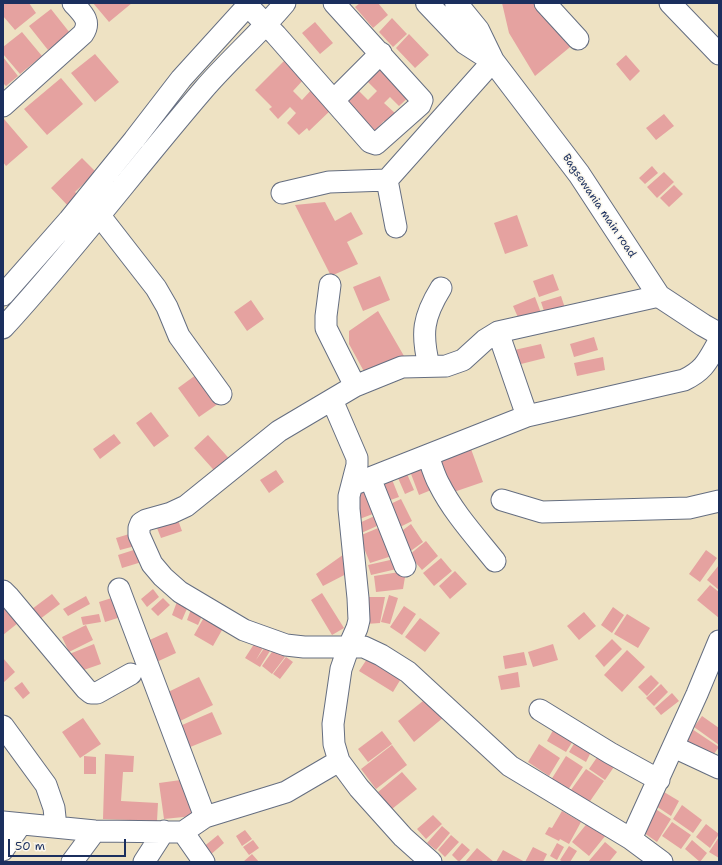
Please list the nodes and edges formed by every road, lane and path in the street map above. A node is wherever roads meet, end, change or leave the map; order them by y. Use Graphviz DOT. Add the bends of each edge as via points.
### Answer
graph roads {
  1 [pos="73,3"];
  2 [pos="285,3"];
  3 [pos="334,3"];
  4 [pos="456,3"];
  5 [pos="545,3"];
  6 [pos="670,3"];
  7 [pos="249,4"];
  8 [pos="434,5"];
  9 [pos="267,25"];
  10 [pos="578,39"];
  11 [pos="380,53"];
  12 [pos="719,54"];
  13 [pos="493,61"];
  14 [pos="334,100"];
  15 [pos="3,106"];
  16 [pos="387,180"];
  17 [pos="282,193"];
  18 [pos="85,200"];
  19 [pos="100,216"];
  20 [pos="396,227"];
  21 [pos="330,286"];
  22 [pos="441,288"];
  23 [pos="3,295"];
  24 [pos="659,296"];
  25 [pos="3,328"];
  26 [pos="498,332"];
  27 [pos="719,334"];
  28 [pos="719,341"];
  29 [pos="429,366"];
  30 [pos="356,386"];
  31 [pos="220,394"];
  32 [pos="332,400"];
  33 [pos="527,416"];
  34 [pos="428,455"];
  35 [pos="361,481"];
  36 [pos="502,500"];
  37 [pos="719,501"];
  38 [pos="495,561"];
  39 [pos="405,566"];
  40 [pos="119,589"];
  41 [pos="3,591"];
  42 [pos="719,641"];
  43 [pos="349,646"];
  44 [pos="131,674"];
  45 [pos="540,710"];
  46 [pos="3,726"];
  47 [pos="674,747"];
  48 [pos="339,761"];
  49 [pos="719,768"];
  50 [pos="659,780"];
  51 [pos="205,817"];
  52 [pos="12,823"];
  53 [pos="56,827"];
  54 [pos="95,830"];
  55 [pos="174,831"];
  56 [pos="631,839"];
  57 [pos="3,850"];
  58 [pos="72,862"];
  59 [pos="144,862"];
  60 [pos="204,862"];
  61 [pos="431,862"];
  62 [pos="662,862"];
  1 -- 15 [label="street" via="87,21 83,34"];
  2 -- 9 [label="street"];
  3 -- 11 [label="street"];
  4 -- 13 [label="main road" via="478,30"];
  5 -- 10 [label="street"];
  6 -- 12 [label="street"];
  7 -- 9 [label="street"];
  7 -- 18 [label="street" via="181,79"];
  8 -- 13 [label="main road" via="465,42"];
  9 -- 14 [label="street"];
  9 -- 19 [label="street" via="205,88"];
  11 -- 14 [label="street"];
  11 -- 14 [label="street" via="420,96 420,105 376,144 370,142"];
  13 -- 16 [label="street"];
  13 -- 24 [label="main road, Bagsewania main road" via="579,174"];
  16 -- 17 [label="street" via="329,182"];
  16 -- 20 [label="street"];
  18 -- 19 [label="street"];
  18 -- 23 [label="street"];
  19 -- 25 [label="street"];
  19 -- 31 [label="street" via="156,288 167,307 178,336"];
  21 -- 30 [label="street" via="326,328"];
  22 -- 29 [label="street" via="426,320 424,347"];
  24 -- 26 [label="street"];
  24 -- 27 [label="main road, Bagsewania main road"];
  26 -- 29 [label="street" via="463,360 446,366"];
  26 -- 33 [label="street"];
  28 -- 33 [label="street" via="704,366 695,375 684,380"];
  29 -- 30 [label="street" via="402,367"];
  30 -- 32 [label="street"];
  32 -- 35 [label="street" via="357,458"];
  32 -- 43 [label="street" via="279,431 186,506 141,523 139,535 152,564 163,577 180,592 244,630 286,645"];
  33 -- 34 [label="street"];
  34 -- 35 [label="street"];
  34 -- 38 [label="street" via="438,483 446,496"];
  35 -- 39 [label="street"];
  35 -- 43 [label="street" via="349,496 359,620"];
  36 -- 37 [label="street" via="542,512 689,508"];
  40 -- 51 [label="street"];
  41 -- 44 [label="street" via="91,693 97,693"];
  42 -- 47 [label="street"];
  43 -- 48 [label="street" via="341,669 333,724 334,744"];
  43 -- 56 [label="street" via="364,647 408,672 510,766"];
  45 -- 50 [label="street"];
  46 -- 53 [label="street" via="46,786 54,808"];
  47 -- 49 [label="street"];
  47 -- 50 [label="street"];
  48 -- 51 [label="street" via="286,792"];
  48 -- 61 [label="street" via="359,788 403,837"];
  50 -- 56 [label="street"];
  51 -- 55 [label="street"];
  52 -- 53 [label="street"];
  52 -- 57 [label="street"];
  53 -- 54 [label="street"];
  54 -- 55 [label="street"];
  54 -- 58 [label="street"];
  55 -- 59 [label="street"];
  55 -- 60 [label="street"];
  56 -- 62 [label="street"];
}
